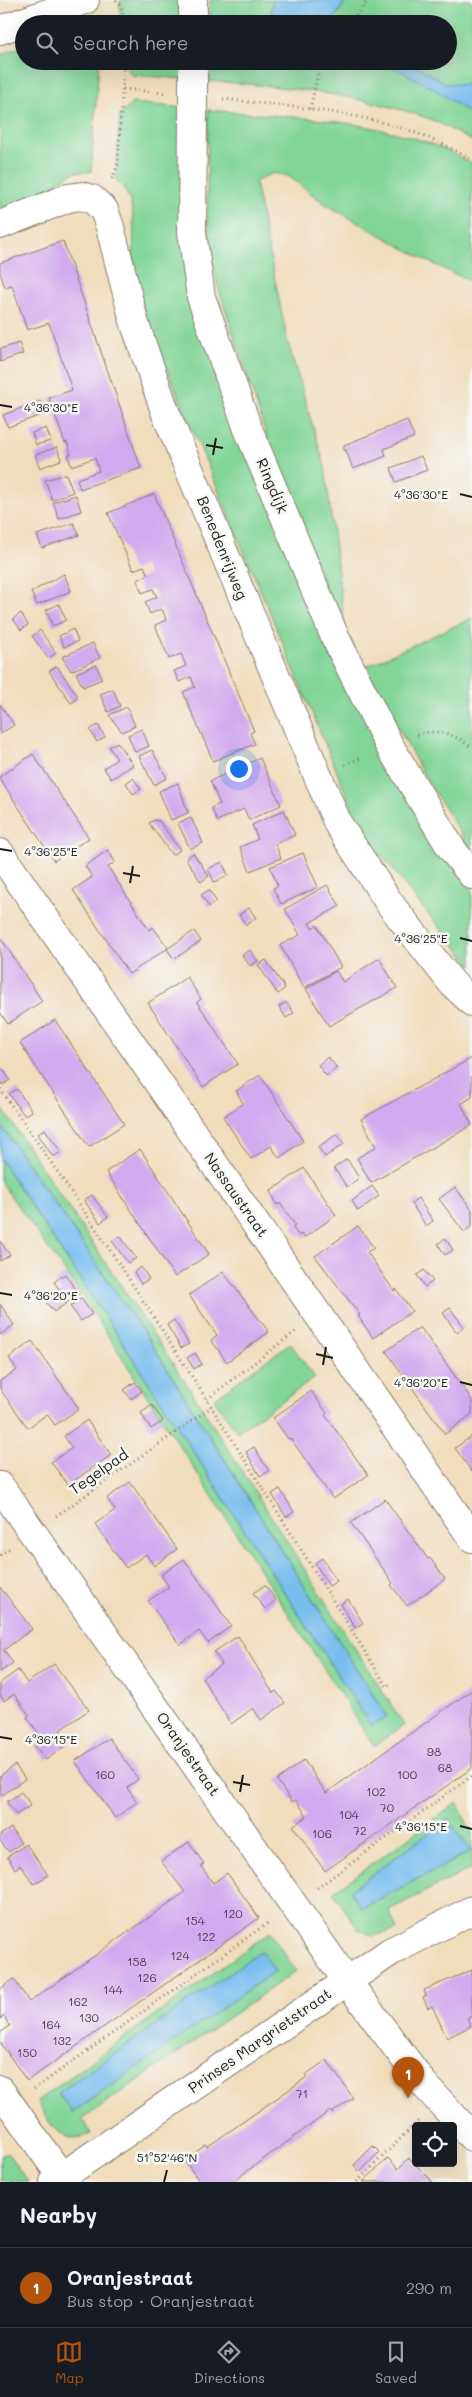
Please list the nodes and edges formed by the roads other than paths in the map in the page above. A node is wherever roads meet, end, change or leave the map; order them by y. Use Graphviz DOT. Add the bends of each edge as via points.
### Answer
graph roads {
  1 [pos="85,0"];
  2 [pos="193,0"];
  3 [pos="42,15"];
  4 [pos="193,15"];
  5 [pos="15,25"];
  6 [pos="0,30"];
  7 [pos="193,70"];
  8 [pos="0,225"];
  9 [pos="0,852"];
  10 [pos="472,875"];
  11 [pos="472,1002"];
  12 [pos="0,1486"];
  13 [pos="472,1538"];
  14 [pos="472,1910"];
  15 [pos="347,1981"];
  16 [pos="5,2098"];
  17 [pos="472,2137"];
  18 [pos="58,2179"];
  1 -- 3 [label="street"];
  2 -- 4 [label="street"];
  5 -- 6 [label="street"];
  7 -- 10 [label="street, Ringdijk, bridge" via="192,232 202,297 248,429 327,619 389,745 451,848"];
  8 -- 11 [label="street, Benedenrijweg" via="68,198 82,196 92,199 104,210 134,321 166,414 338,824 390,904 452,983"];
  9 -- 13 [label="street, Nassaustraat"];
  12 -- 15 [label="street, Oranjestraat"];
  14 -- 15 [label="street, Prinses Margrietstraat" via="390,1952"];
  15 -- 17 [label="street, Oranjestraat" via="423,2083"];
  15 -- 18 [label="street, Prinses Margrietstraat"];
  16 -- 18 [label="street"];
}
